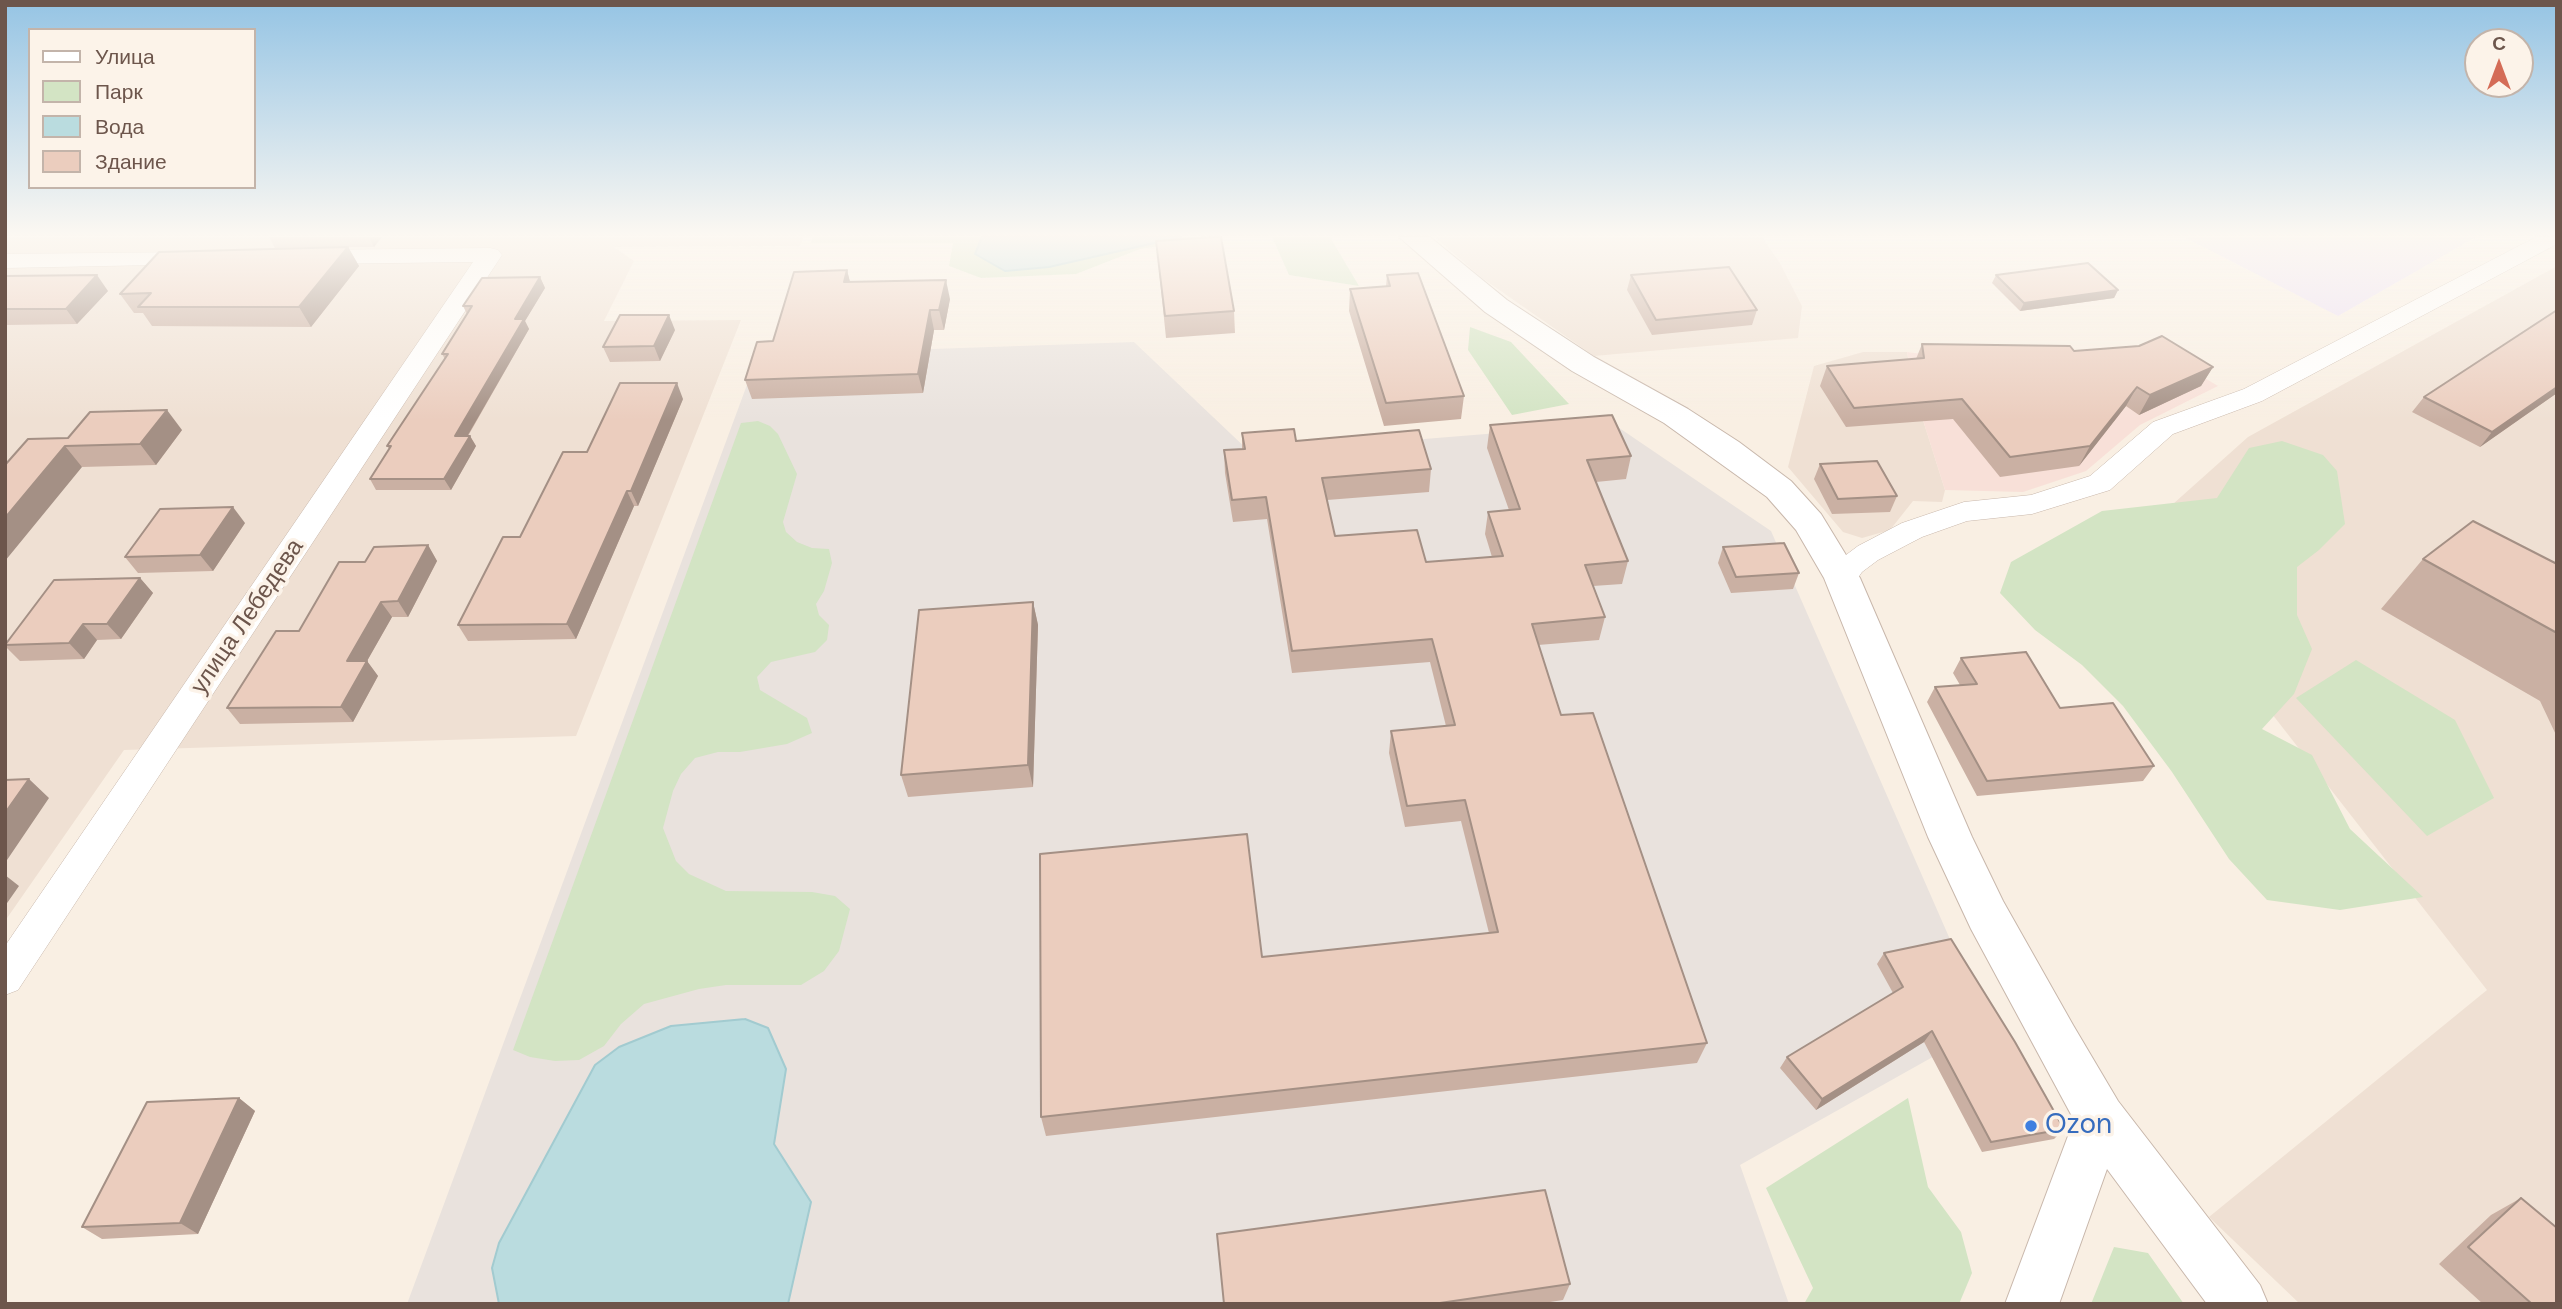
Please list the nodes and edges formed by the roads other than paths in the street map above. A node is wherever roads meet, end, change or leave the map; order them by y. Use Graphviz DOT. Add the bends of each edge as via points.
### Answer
graph roads {
  1 [pos="461,298"];
  2 [pos="1486,298"];
  3 [pos="2437,298"];
  4 [pos="1842,578"];
  5 [pos="5,978"];
  6 [pos="2100,1118"];
  7 [pos="2032,1304"];
  8 [pos="2241,1304"];
  1 -- 5 [label="street, улица Лебедева"];
  2 -- 4 [label="street" via="1583,364 1676,416 1779,489 1809,522"];
  3 -- 4 [label="street" via="2253,395 2163,428 2100,483 2032,504 1965,512 1912,530 1868,553"];
  4 -- 6 [label="street" via="1987,915"];
  6 -- 7 [label="street"];
  6 -- 8 [label="street"];
}
